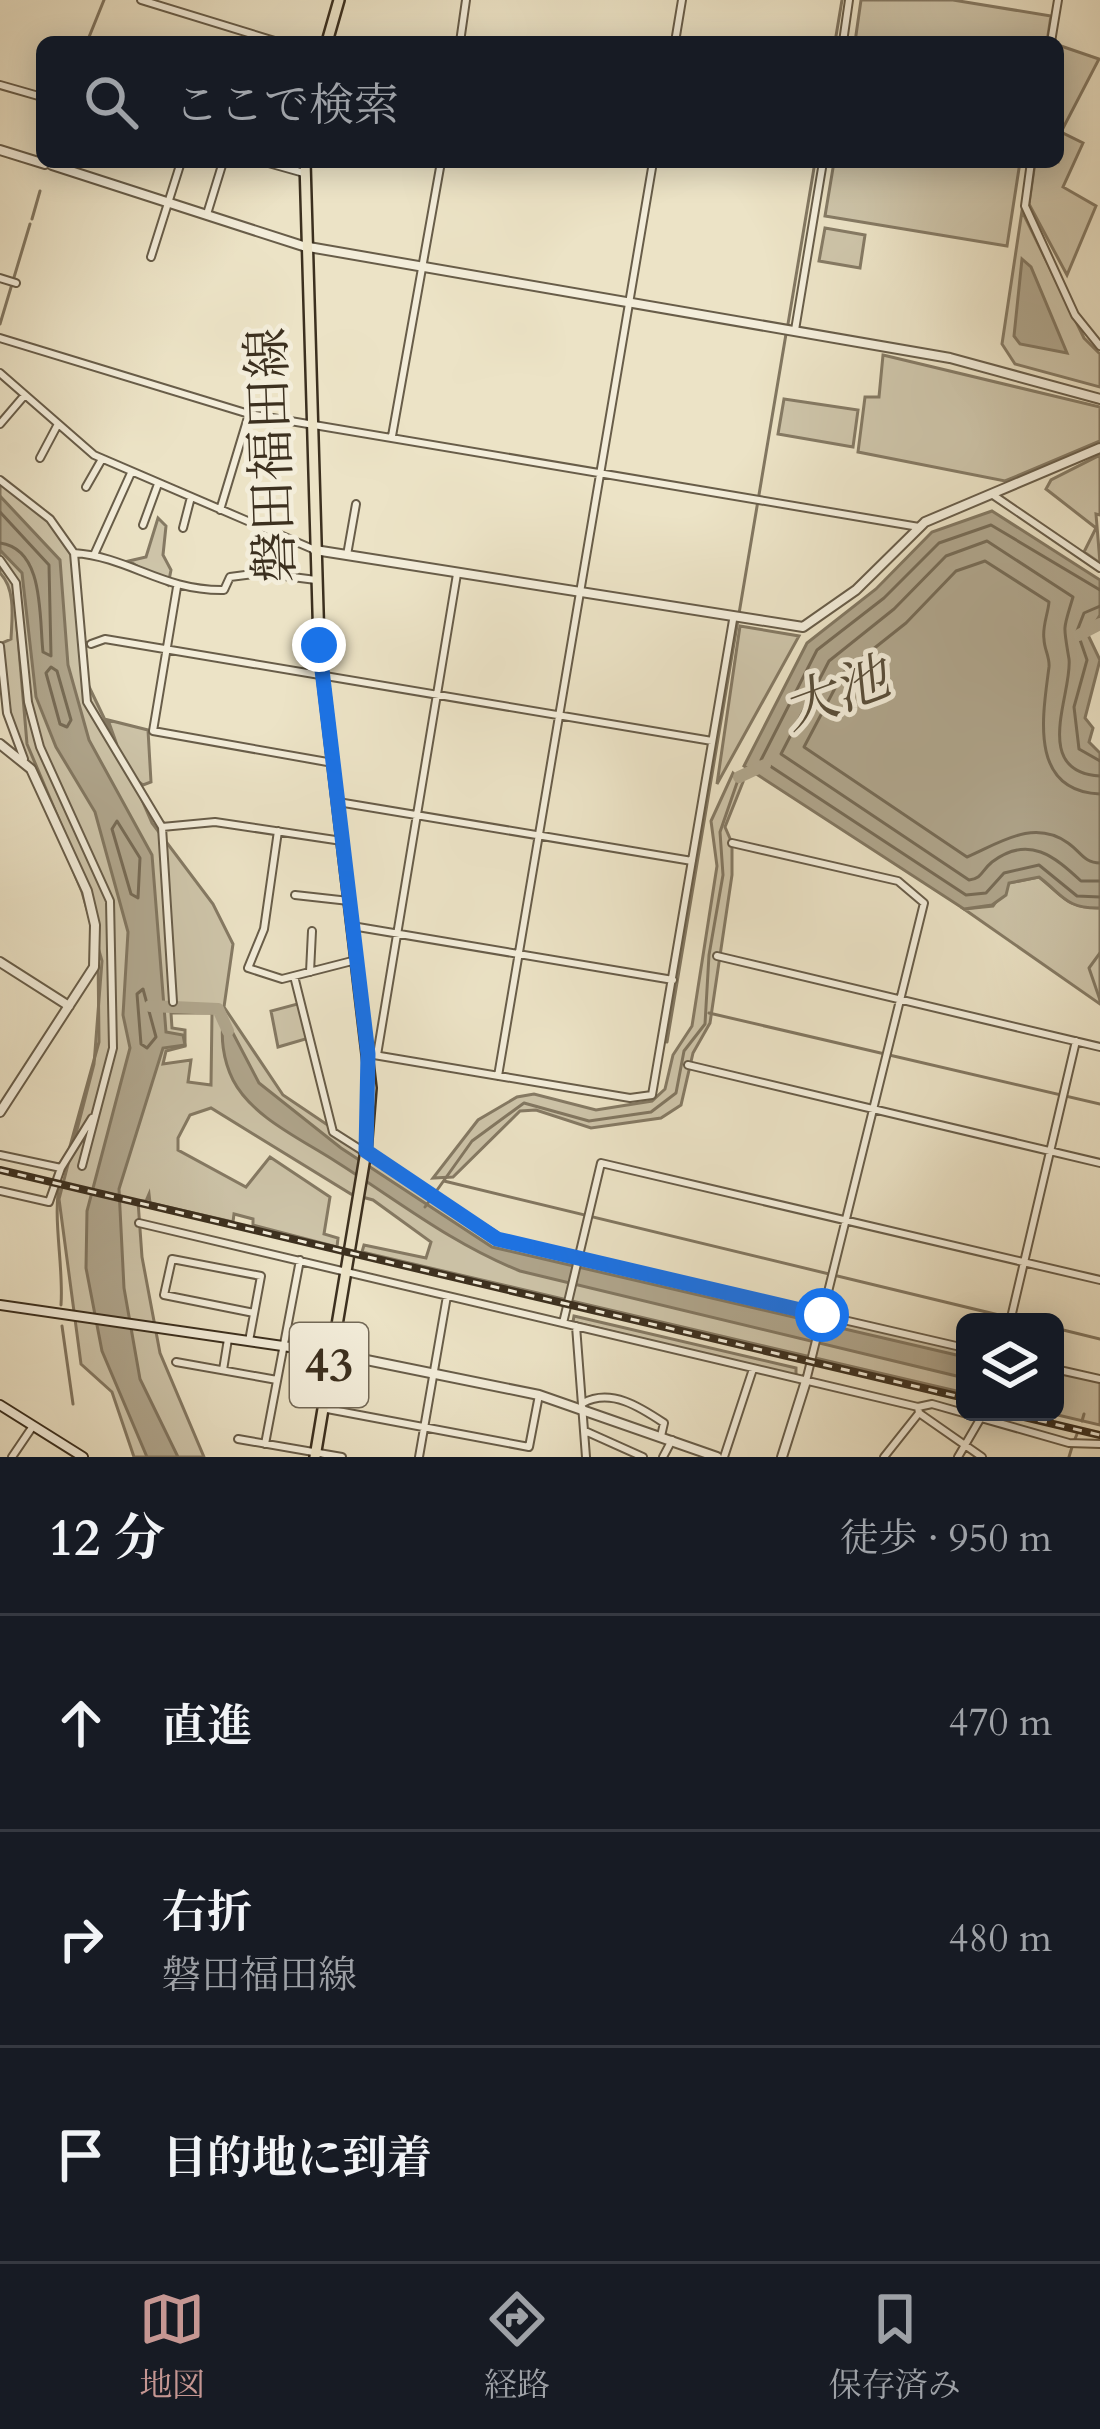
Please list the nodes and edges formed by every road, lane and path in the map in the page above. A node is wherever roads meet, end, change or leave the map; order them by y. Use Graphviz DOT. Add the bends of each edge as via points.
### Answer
graph roads {
  1 [pos="141,0"];
  2 [pos="339,0"];
  3 [pos="466,0"];
  4 [pos="682,0"];
  5 [pos="849,0"];
  6 [pos="1058,0"];
  7 [pos="258,36"];
  8 [pos="329,36"];
  9 [pos="461,36"];
  10 [pos="675,36"];
  11 [pos="844,36"];
  12 [pos="1052,36"];
  13 [pos="0,85"];
  14 [pos="36,95"];
  15 [pos="0,150"];
  16 [pos="36,160"];
  17 [pos="59,168"];
  18 [pos="179,168"];
  19 [pos="221,168"];
  20 [pos="304,168"];
  21 [pos="440,168"];
  22 [pos="652,168"];
  23 [pos="822,168"];
  24 [pos="1030,168"];
  25 [pos="167,206"];
  26 [pos="206,218"];
  27 [pos="303,246"];
  28 [pos="151,257"];
  29 [pos="424,267"];
  30 [pos="0,278"];
  31 [pos="13,282"];
  32 [pos="628,302"];
  33 [pos="794,331"];
  34 [pos="0,338"];
  35 [pos="1100,346"];
  36 [pos="1,376"];
  37 [pos="24,396"];
  38 [pos="1100,399"];
  39 [pos="249,414"];
  40 [pos="0,424"];
  41 [pos="58,424"];
  42 [pos="310,424"];
  43 [pos="392,438"];
  44 [pos="1100,448"];
  45 [pos="40,458"];
  46 [pos="102,458"];
  47 [pos="131,473"];
  48 [pos="599,473"];
  49 [pos="0,480"];
  50 [pos="158,484"];
  51 [pos="86,488"];
  52 [pos="993,495"];
  53 [pos="191,497"];
  54 [pos="356,504"];
  55 [pos="220,510"];
  56 [pos="143,525"];
  57 [pos="919,526"];
  58 [pos="183,528"];
  59 [pos="315,550"];
  60 [pos="74,554"];
  61 [pos="346,555"];
  62 [pos="94,556"];
  63 [pos="0,560"];
  64 [pos="1100,568"];
  65 [pos="458,574"];
  66 [pos="316,580"];
  67 [pos="177,587"];
  68 [pos="578,594"];
  69 [pos="733,620"];
  70 [pos="91,644"];
  71 [pos="0,646"];
  72 [pos="166,649"];
  73 [pos="322,675"];
  74 [pos="438,693"];
  75 [pos="557,715"];
  76 [pos="712,741"];
  77 [pos="1,747"];
  78 [pos="24,759"];
  79 [pos="333,763"];
  80 [pos="338,802"];
  81 [pos="418,815"];
  82 [pos="162,827"];
  83 [pos="278,830"];
  84 [pos="537,836"];
  85 [pos="342,842"];
  86 [pos="733,843"];
  87 [pos="692,861"];
  88 [pos="295,895"];
  89 [pos="349,901"];
  90 [pos="352,926"];
  91 [pos="313,931"];
  92 [pos="398,935"];
  93 [pos="518,955"];
  94 [pos="717,956"];
  95 [pos="356,960"];
  96 [pos="0,962"];
  97 [pos="310,972"];
  98 [pos="294,976"];
  99 [pos="673,980"];
  100 [pos="901,999"];
  101 [pos="173,1002"];
  102 [pos="69,1006"];
  103 [pos="1076,1041"];
  104 [pos="1100,1047"];
  105 [pos="372,1054"];
  106 [pos="688,1066"];
  107 [pos="497,1076"];
  108 [pos="874,1108"];
  109 [pos="97,1110"];
  110 [pos="0,1112"];
  111 [pos="1051,1150"];
  112 [pos="366,1153"];
  113 [pos="0,1155"];
  114 [pos="1100,1163"];
  115 [pos="82,1166"];
  116 [pos="61,1168"];
  117 [pos="0,1191"];
  118 [pos="847,1221"];
  119 [pos="139,1223"];
  120 [pos="301,1260"];
  121 [pos="580,1260"];
  122 [pos="1024,1262"];
  123 [pos="346,1273"];
  124 [pos="1100,1280"];
  125 [pos="447,1296"];
  126 [pos="0,1305"];
  127 [pos="254,1313"];
  128 [pos="1012,1313"];
  129 [pos="822,1317"];
  130 [pos="562,1323"];
  131 [pos="576,1326"];
  132 [pos="228,1339"];
  133 [pos="249,1341"];
  134 [pos="284,1346"];
  135 [pos="956,1346"];
  136 [pos="331,1353"];
  137 [pos="176,1361"];
  138 [pos="753,1369"];
  139 [pos="223,1370"];
  140 [pos="434,1370"];
  141 [pos="1064,1371"];
  142 [pos="1100,1379"];
  143 [pos="277,1380"];
  144 [pos="806,1381"];
  145 [pos="539,1395"];
  146 [pos="0,1405"];
  147 [pos="583,1406"];
  148 [pos="322,1408"];
  149 [pos="918,1410"];
  150 [pos="956,1412"];
  151 [pos="981,1421"];
  152 [pos="33,1426"];
  153 [pos="424,1427"];
  154 [pos="585,1431"];
  155 [pos="661,1436"];
  156 [pos="238,1439"];
  157 [pos="672,1440"];
  158 [pos="266,1444"];
  159 [pos="1100,1444"];
  160 [pos="963,1446"];
  161 [pos="529,1447"];
  162 [pos="315,1455"];
  163 [pos="637,1456"];
  164 [pos="12,1457"];
  165 [pos="83,1457"];
  166 [pos="342,1457"];
  167 [pos="419,1457"];
  168 [pos="526,1457"];
  169 [pos="586,1457"];
  170 [pos="663,1457"];
  171 [pos="721,1457"];
  172 [pos="782,1457"];
  173 [pos="884,1457"];
  174 [pos="958,1457"];
  175 [pos="982,1457"];
  1 -- 7 [label="street"];
  2 -- 8 [label="main road"];
  3 -- 9 [label="street"];
  4 -- 10 [label="street"];
  5 -- 11 [label="street"];
  6 -- 12 [label="street"];
  13 -- 14 [label="street"];
  15 -- 16 [label="street"];
  17 -- 25 [label="street"];
  18 -- 25 [label="street"];
  19 -- 26 [label="street"];
  20 -- 27 [label="main road, 磐田福田線 / 43"];
  21 -- 29 [label="street"];
  22 -- 32 [label="street"];
  23 -- 33 [label="street"];
  24 -- 35 [label="street" via="1024,206 1075,315"];
  25 -- 26 [label="street"];
  25 -- 28 [label="street"];
  26 -- 27 [label="street"];
  27 -- 29 [label="street"];
  27 -- 42 [label="main road, 磐田福田線 / 43"];
  29 -- 32 [label="street"];
  29 -- 43 [label="street"];
  30 -- 31 [label="street"];
  32 -- 33 [label="street"];
  32 -- 48 [label="street"];
  33 -- 38 [label="street" via="950,358"];
  34 -- 39 [label="street"];
  36 -- 37 [label="street"];
  37 -- 40 [label="street"];
  37 -- 41 [label="street"];
  39 -- 42 [label="street"];
  39 -- 55 [label="street"];
  41 -- 45 [label="street"];
  41 -- 46 [label="street"];
  42 -- 43 [label="street"];
  42 -- 59 [label="main road, 磐田福田線 / 43"];
  43 -- 48 [label="street"];
  44 -- 52 [label="street"];
  46 -- 47 [label="street"];
  46 -- 51 [label="street"];
  47 -- 50 [label="street"];
  47 -- 62 [label="street"];
  48 -- 57 [label="street"];
  48 -- 68 [label="street"];
  49 -- 60 [label="street" via="50,519"];
  50 -- 53 [label="street"];
  50 -- 56 [label="street"];
  52 -- 57 [label="street"];
  52 -- 64 [label="street"];
  53 -- 55 [label="street"];
  53 -- 58 [label="street"];
  54 -- 61 [label="street"];
  55 -- 59 [label="street"];
  57 -- 69 [label="street" via="856,590 802,627"];
  59 -- 61 [label="street"];
  59 -- 66 [label="main road, 磐田福田線 / 43"];
  60 -- 62 [label="street"];
  60 -- 82 [label="street" via="87,702"];
  61 -- 65 [label="street"];
  62 -- 67 [label="street"];
  63 -- 109 [label="street" via="16,583 40,747 110,901 113,1048"];
  65 -- 68 [label="street"];
  65 -- 74 [label="street"];
  66 -- 67 [label="street" via="261,573 230,577 224,590"];
  66 -- 73 [label="main road, 磐田福田線 / 43"];
  67 -- 72 [label="street"];
  68 -- 69 [label="street"];
  68 -- 75 [label="street"];
  69 -- 76 [label="street"];
  70 -- 72 [label="street"];
  71 -- 78 [label="street" via="7,713"];
  72 -- 73 [label="street"];
  72 -- 79 [label="street" via="153,730"];
  73 -- 74 [label="street"];
  73 -- 79 [label="main road, 磐田福田線 / 43"];
  74 -- 75 [label="street"];
  74 -- 81 [label="street"];
  75 -- 76 [label="street"];
  75 -- 84 [label="street"];
  76 -- 87 [label="street"];
  77 -- 78 [label="street"];
  78 -- 102 [label="street" via="79,872 95,925 94,967"];
  79 -- 80 [label="main road, 磐田福田線 / 43"];
  80 -- 81 [label="street"];
  80 -- 85 [label="main road, 磐田福田線 / 43"];
  81 -- 84 [label="street"];
  81 -- 92 [label="street"];
  82 -- 83 [label="street" via="215,822"];
  82 -- 101 [label="street"];
  83 -- 85 [label="street"];
  83 -- 98 [label="street" via="264,929 248,968"];
  84 -- 87 [label="street"];
  84 -- 93 [label="street"];
  85 -- 89 [label="main road, 磐田福田線 / 43"];
  86 -- 100 [label="street" via="898,881 920,897"];
  87 -- 99 [label="street"];
  88 -- 89 [label="street"];
  89 -- 90 [label="main road, 磐田福田線 / 43"];
  90 -- 92 [label="street"];
  90 -- 95 [label="main road, 磐田福田線 / 43"];
  91 -- 97 [label="street"];
  92 -- 93 [label="street"];
  92 -- 105 [label="street"];
  93 -- 99 [label="street"];
  93 -- 107 [label="street"];
  94 -- 100 [label="street"];
  95 -- 97 [label="street"];
  95 -- 105 [label="main road, 磐田福田線 / 43"];
  96 -- 102 [label="street"];
  97 -- 98 [label="street"];
  98 -- 112 [label="street" via="333,1132"];
  99 -- 107 [label="street" via="647,1098"];
  100 -- 103 [label="street"];
  100 -- 108 [label="street"];
  102 -- 110 [label="street"];
  103 -- 104 [label="street"];
  103 -- 111 [label="street"];
  105 -- 107 [label="street"];
  105 -- 112 [label="main road, 磐田福田線 / 43"];
  106 -- 108 [label="street"];
  108 -- 111 [label="street"];
  108 -- 118 [label="street"];
  109 -- 115 [label="street"];
  109 -- 116 [label="street"];
  111 -- 114 [label="street"];
  111 -- 122 [label="street"];
  112 -- 121 [label="street" via="494,1238"];
  112 -- 123 [label="main road, 磐田福田線 / 43"];
  113 -- 116 [label="street"];
  116 -- 117 [label="street" via="49,1202"];
  118 -- 121 [label="street" via="601,1163"];
  118 -- 122 [label="street"];
  118 -- 129 [label="street"];
  119 -- 120 [label="street"];
  120 -- 123 [label="street"];
  120 -- 134 [label="street"];
  121 -- 129 [label="street"];
  121 -- 130 [label="street"];
  122 -- 124 [label="street"];
  122 -- 128 [label="street"];
  123 -- 125 [label="street"];
  123 -- 136 [label="main road, 磐田福田線 / 43"];
  125 -- 130 [label="street"];
  125 -- 140 [label="street"];
  126 -- 132 [label="street"];
  127 -- 127 [label="street" via="261,1276 172,1259 164,1295"];
  127 -- 133 [label="street"];
  129 -- 135 [label="street"];
  129 -- 144 [label="street"];
  130 -- 131 [label="street"];
  131 -- 138 [label="street"];
  131 -- 147 [label="street"];
  132 -- 133 [label="street"];
  132 -- 139 [label="street"];
  133 -- 134 [label="street"];
  134 -- 136 [label="street"];
  134 -- 143 [label="street"];
  136 -- 140 [label="street"];
  136 -- 148 [label="main road, 磐田福田線 / 43"];
  137 -- 139 [label="street"];
  138 -- 144 [label="street"];
  138 -- 171 [label="street"];
  139 -- 143 [label="street"];
  140 -- 145 [label="street"];
  140 -- 153 [label="street"];
  141 -- 142 [label="street"];
  143 -- 158 [label="street"];
  144 -- 149 [label="street"];
  144 -- 172 [label="street"];
  145 -- 147 [label="street"];
  145 -- 161 [label="street"];
  146 -- 152 [label="street"];
  147 -- 154 [label="street"];
  147 -- 155 [label="street"];
  147 -- 155 [label="street" via="596,1396 635,1404 664,1423"];
  148 -- 153 [label="street"];
  148 -- 162 [label="main road, 磐田福田線 / 43"];
  149 -- 150 [label="street" via="932,1404"];
  149 -- 160 [label="street"];
  149 -- 173 [label="street"];
  151 -- 159 [label="street"];
  151 -- 160 [label="street"];
  152 -- 164 [label="street"];
  152 -- 165 [label="street"];
  153 -- 161 [label="street"];
  153 -- 167 [label="street"];
  154 -- 163 [label="street"];
  154 -- 169 [label="street"];
  155 -- 157 [label="street"];
  156 -- 158 [label="street"];
  157 -- 170 [label="street"];
  157 -- 171 [label="street"];
  158 -- 162 [label="street"];
  160 -- 174 [label="street"];
  160 -- 175 [label="street"];
  161 -- 168 [label="street"];
  162 -- 166 [label="street"];
}
